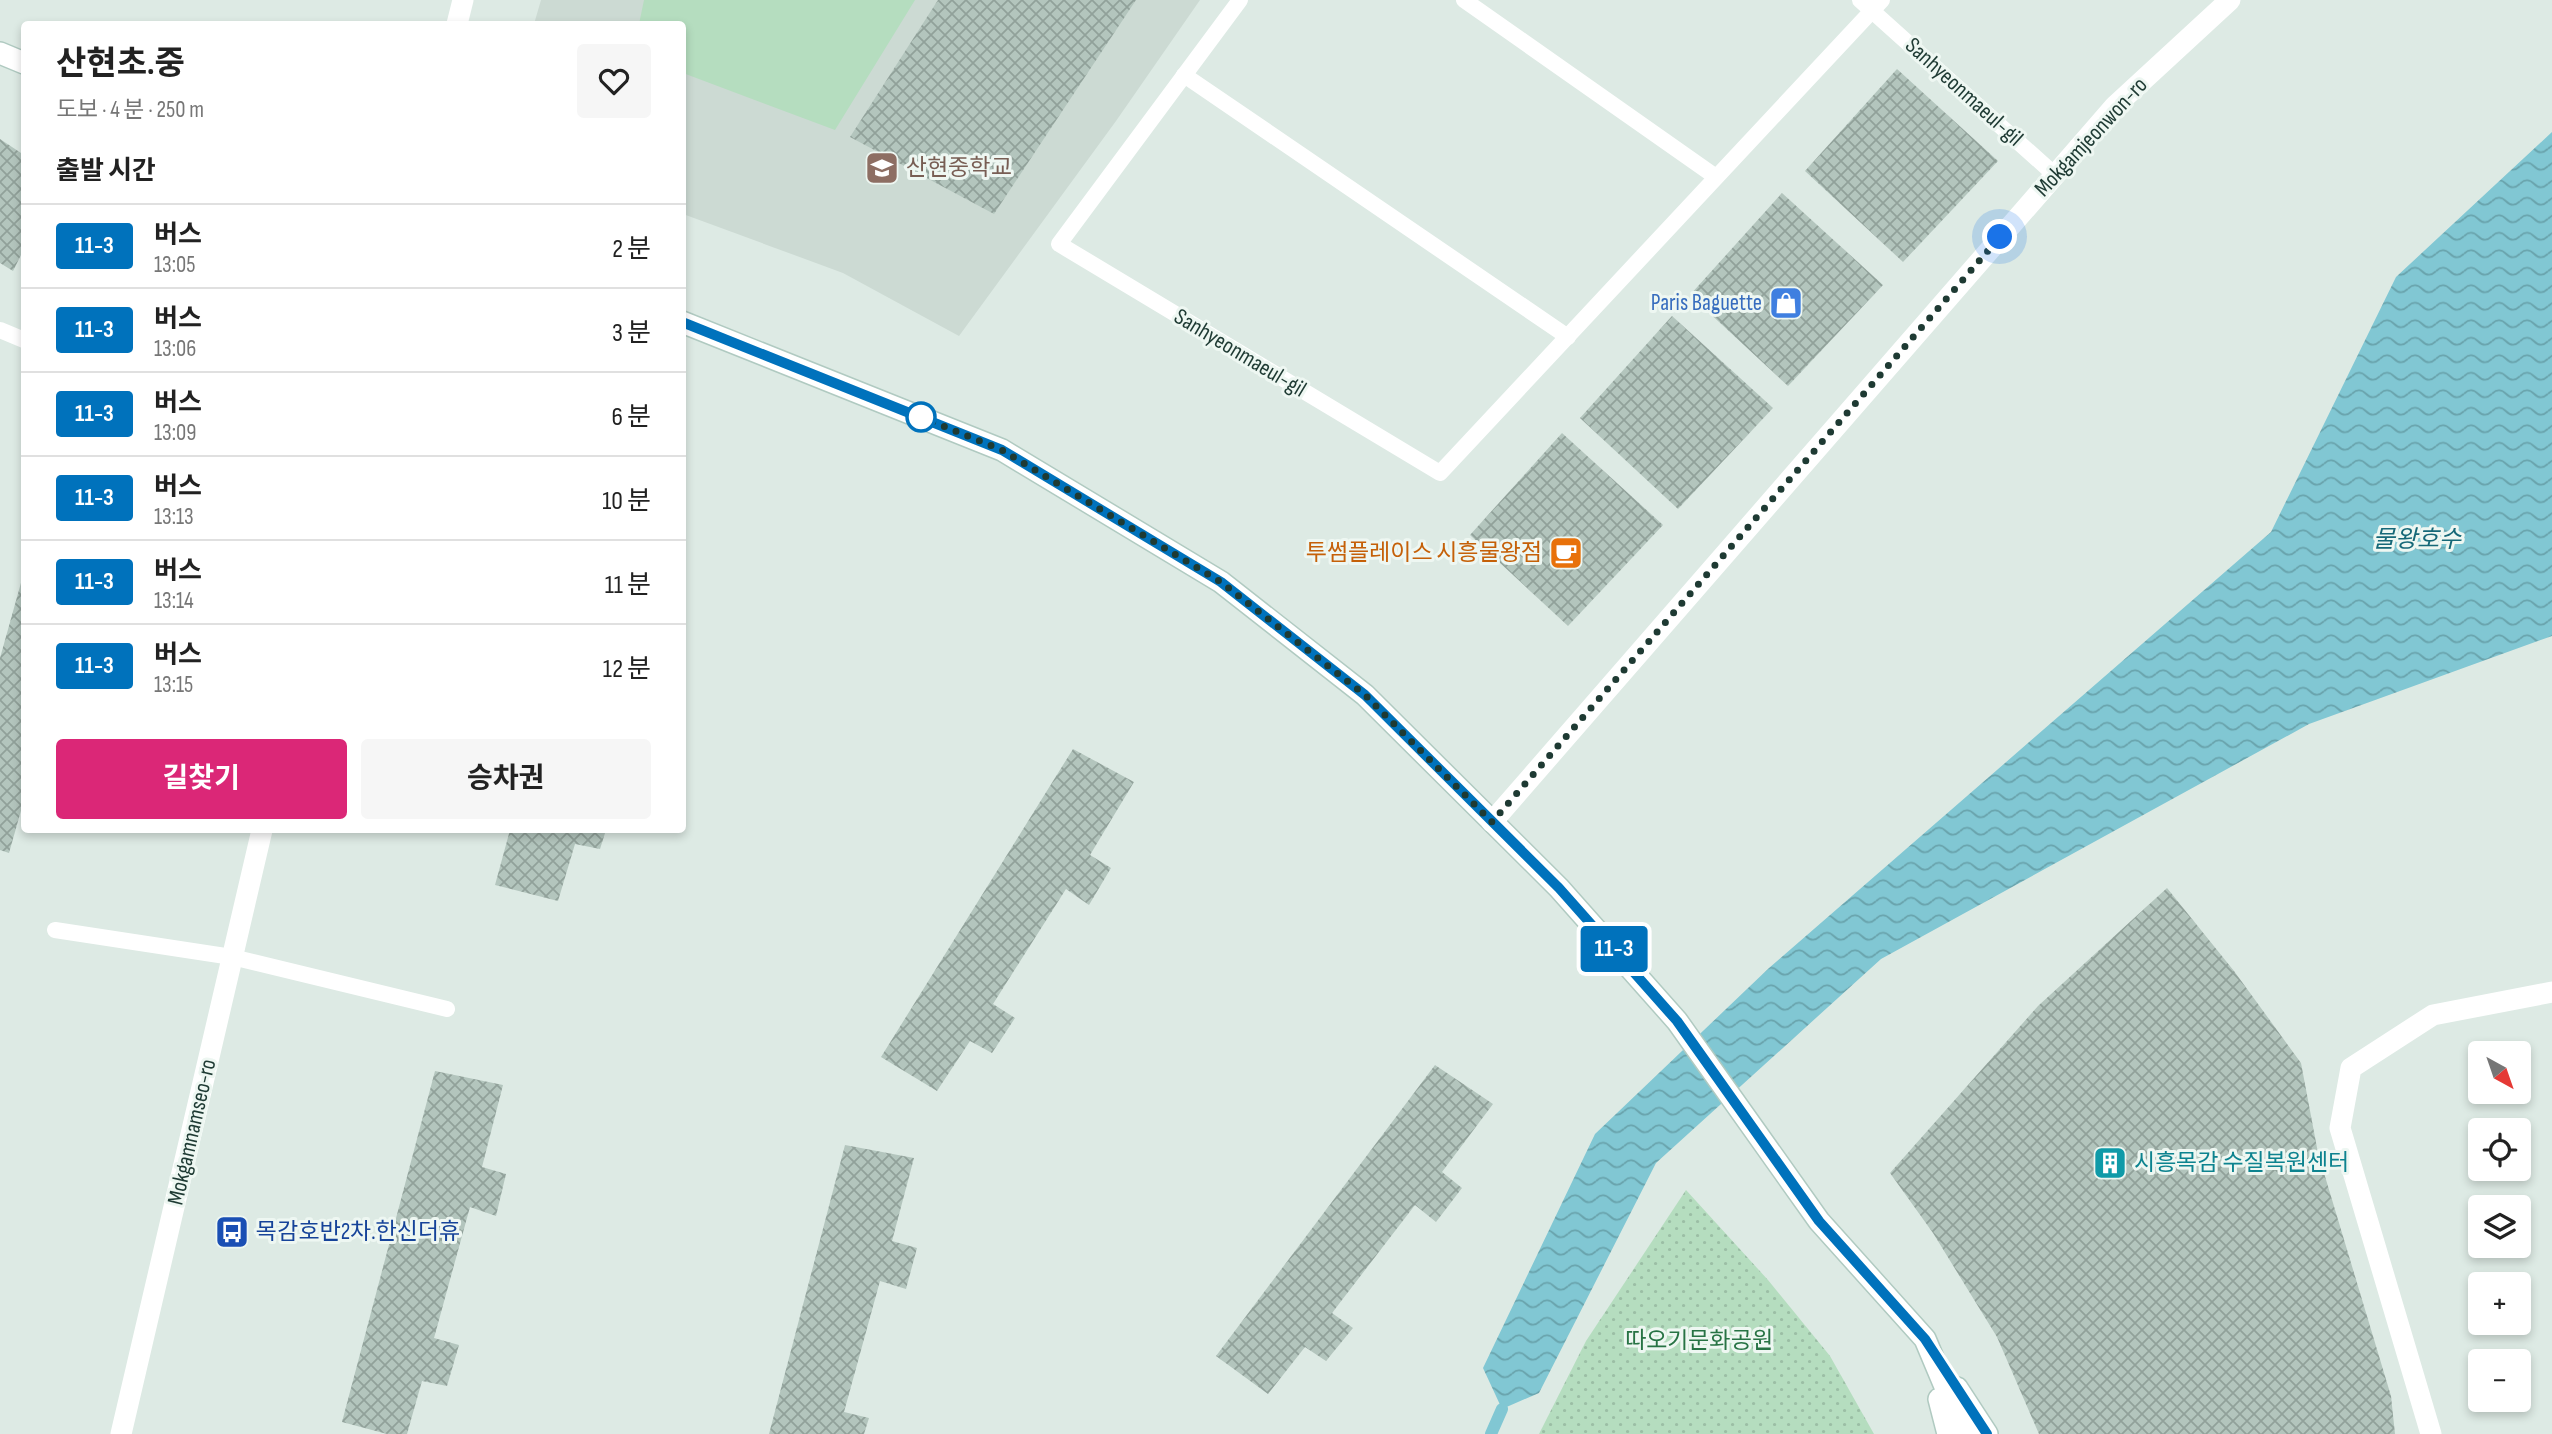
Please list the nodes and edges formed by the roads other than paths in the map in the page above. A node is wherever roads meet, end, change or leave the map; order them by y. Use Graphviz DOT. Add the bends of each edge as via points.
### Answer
graph roads {
  1 [pos="463,0"];
  2 [pos="1240,0"];
  3 [pos="1464,0"];
  4 [pos="2230,0"];
  5 [pos="1872,3"];
  6 [pos="458,21"];
  7 [pos="0,53"];
  8 [pos="21,62"];
  9 [pos="1184,75"];
  10 [pos="2055,175"];
  11 [pos="1716,177"];
  12 [pos="686,324"];
  13 [pos="0,330"];
  14 [pos="1568,337"];
  15 [pos="21,339"];
  16 [pos="1492,822"];
  17 [pos="261,833"];
  18 [pos="55,930"];
  19 [pos="232,957"];
  20 [pos="2552,992"];
  21 [pos="447,1009"];
  22 [pos="1925,1339"];
  23 [pos="121,1434"];
  24 [pos="1948,1434"];
  25 [pos="1965,1434"];
  26 [pos="1987,1434"];
  27 [pos="2431,1434"];
  1 -- 6 [label="street"];
  2 -- 9 [label="lane, Sanhyeonmaeul-gil"];
  3 -- 11 [label="lane"];
  4 -- 10 [label="street, Mokgamjeonwon-ro" via="2115,106"];
  5 -- 10 [label="lane, Sanhyeonmaeul-gil"];
  5 -- 11 [label="lane, Sanhyeonmaeul-gil"];
  7 -- 8 [label="street"];
  9 -- 14 [label="lane"];
  9 -- 14 [label="lane, Sanhyeonmaeul-gil" via="1059,244 1440,473"];
  10 -- 16 [label="street, Mokgamjeonwon-ro"];
  11 -- 14 [label="lane, Sanhyeonmaeul-gil"];
  12 -- 16 [label="street" via="1002,450 1221,582 1365,695"];
  13 -- 15 [label="lane"];
  16 -- 22 [label="street" via="1559,888 1677,1021 1819,1221"];
  17 -- 19 [label="street, Mokgamnamseo-ro"];
  18 -- 19 [label="lane"];
  19 -- 21 [label="lane"];
  19 -- 23 [label="street, Mokgamnamseo-ro"];
  20 -- 27 [label="street" via="2432,1015 2351,1068 2340,1128"];
  22 -- 24 [label="street"];
  22 -- 25 [label="street"];
  22 -- 26 [label="street"];
}
